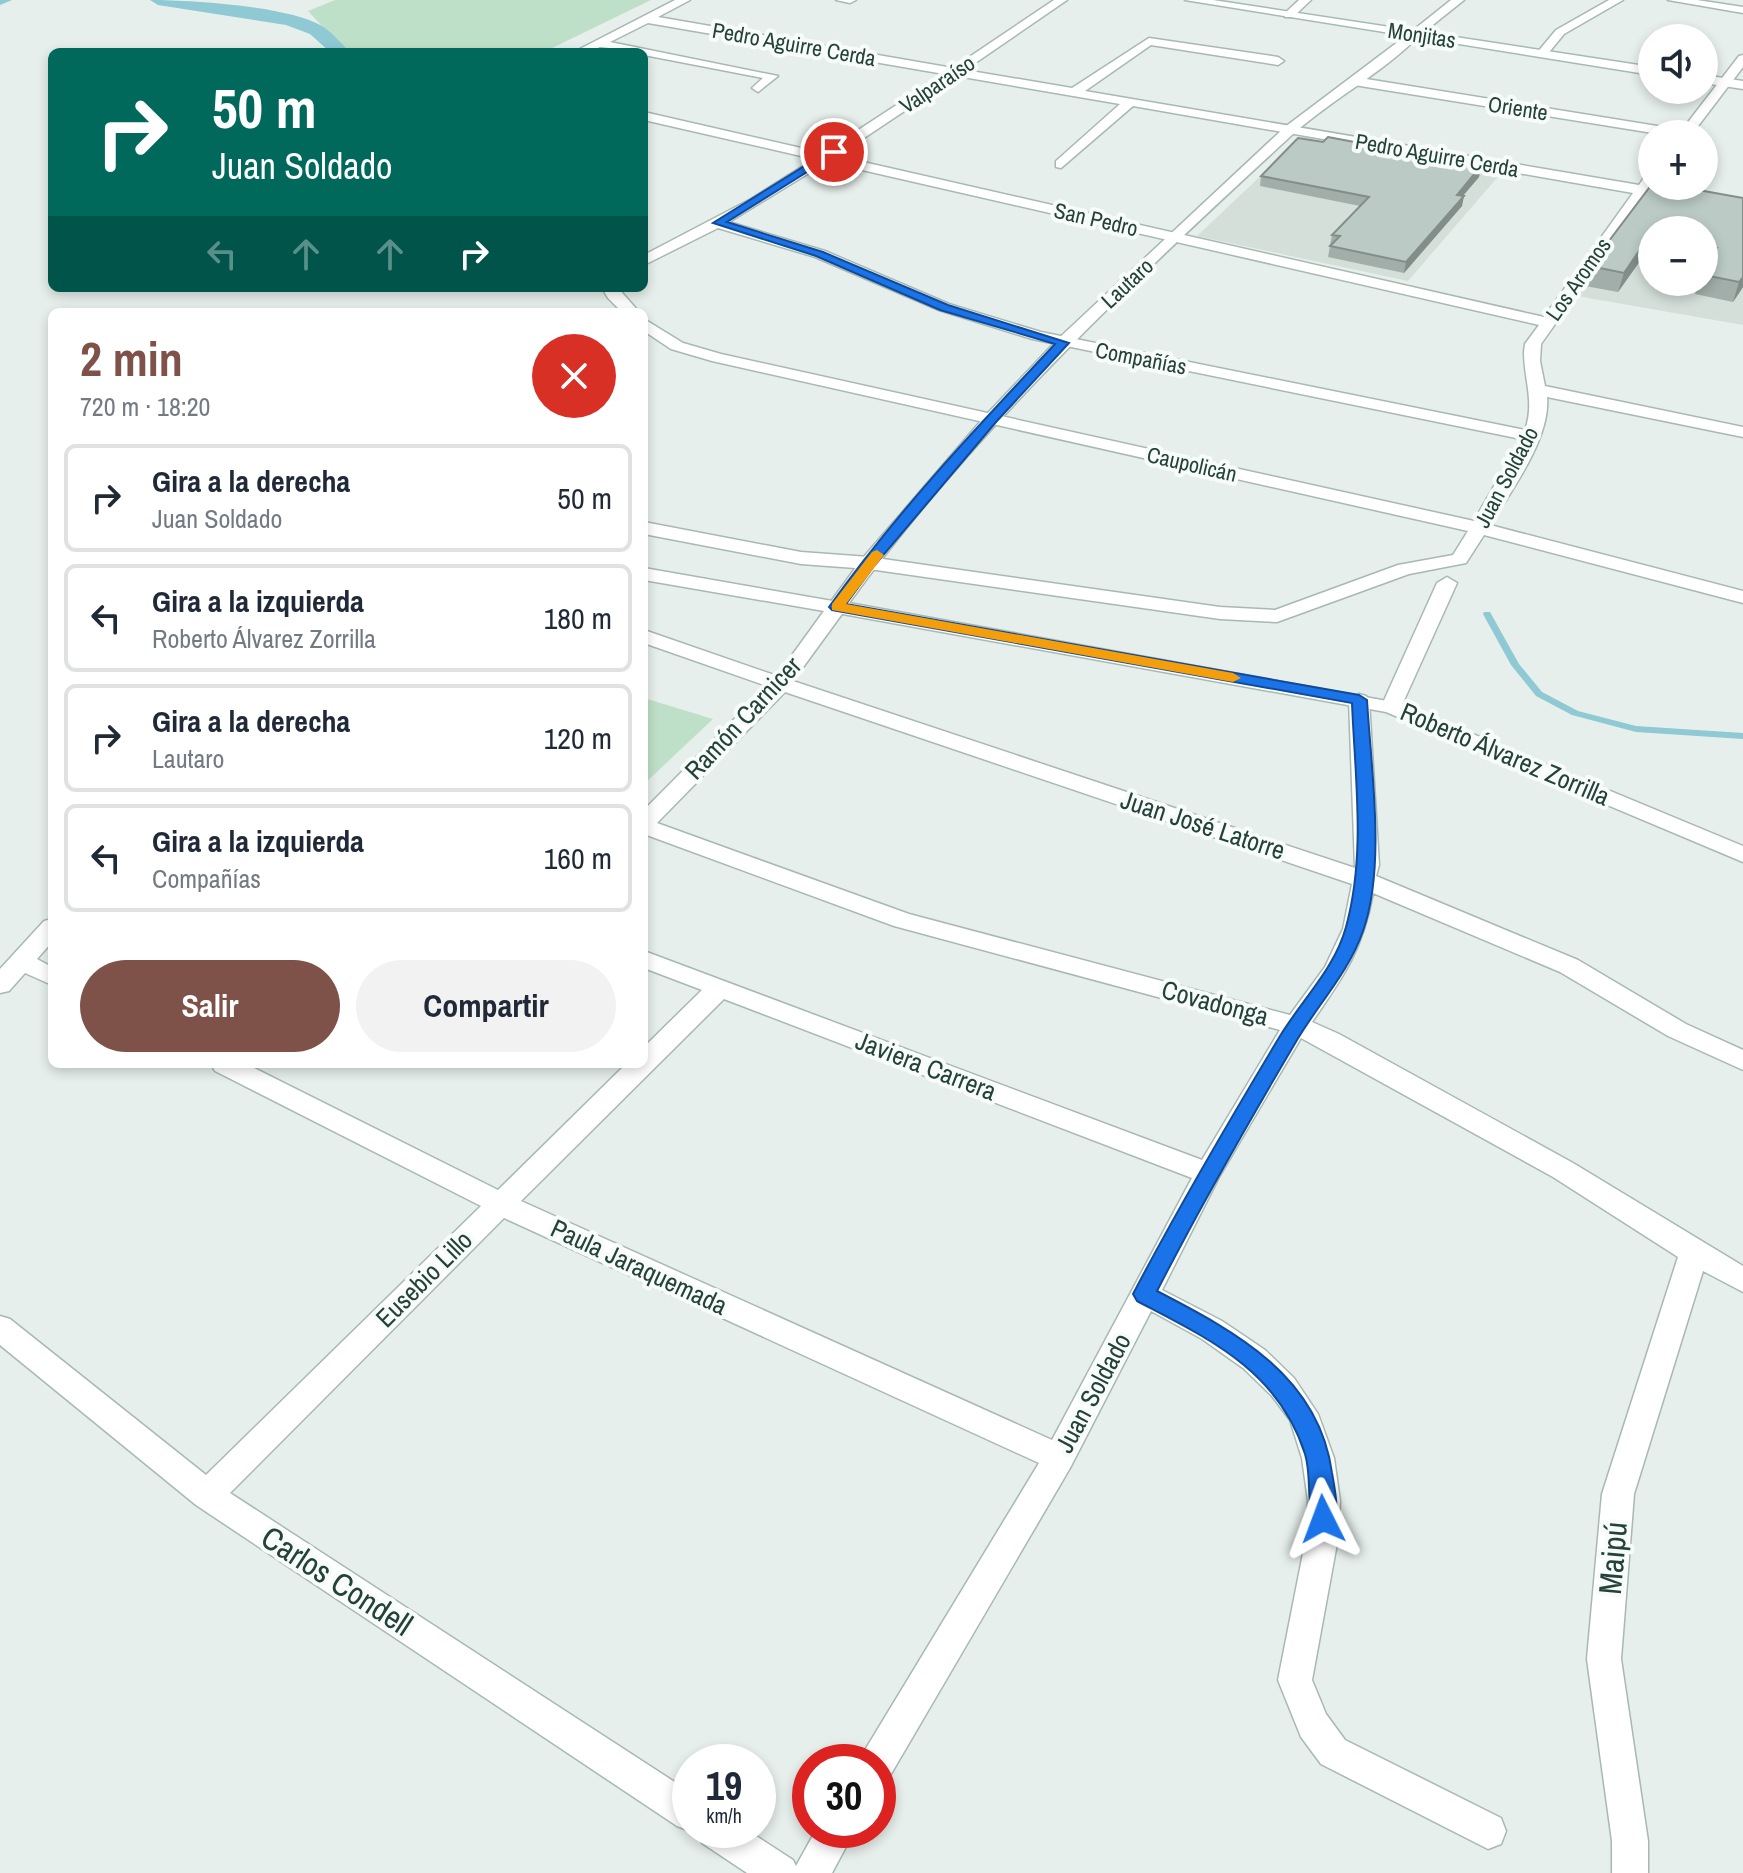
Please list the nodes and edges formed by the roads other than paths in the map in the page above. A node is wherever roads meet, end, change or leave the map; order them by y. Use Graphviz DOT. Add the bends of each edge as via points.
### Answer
graph roads {
  1 [pos="684,0"];
  2 [pos="842,0"];
  3 [pos="850,0"];
  4 [pos="1061,0"];
  5 [pos="1191,0"];
  6 [pos="1305,0"];
  7 [pos="1458,0"];
  8 [pos="1617,0"];
  9 [pos="1674,0"];
  10 [pos="1743,10"];
  11 [pos="1289,15"];
  12 [pos="647,19"];
  13 [pos="1415,34"];
  14 [pos="599,43"];
  15 [pos="588,48"];
  16 [pos="625,48"];
  17 [pos="648,52"];
  18 [pos="1542,54"];
  19 [pos="1743,59"];
  20 [pos="1278,61"];
  21 [pos="1638,69"];
  22 [pos="956,71"];
  23 [pos="1354,81"];
  24 [pos="1718,81"];
  25 [pos="1725,82"];
  26 [pos="1743,85"];
  27 [pos="758,88"];
  28 [pos="1075,92"];
  29 [pos="1130,102"];
  30 [pos="648,117"];
  31 [pos="1695,120"];
  32 [pos="1638,127"];
  33 [pos="1290,130"];
  34 [pos="825,157"];
  35 [pos="1061,164"];
  36 [pos="1638,189"];
  37 [pos="1638,194"];
  38 [pos="718,223"];
  39 [pos="1177,238"];
  40 [pos="648,259"];
  41 [pos="612,292"];
  42 [pos="626,308"];
  43 [pos="1547,322"];
  44 [pos="648,327"];
  45 [pos="1063,343"];
  46 [pos="1539,390"];
  47 [pos="992,419"];
  48 [pos="1743,432"];
  49 [pos="1531,436"];
  50 [pos="1480,528"];
  51 [pos="648,529"];
  52 [pos="869,563"];
  53 [pos="648,575"];
  54 [pos="1447,583"];
  55 [pos="1743,597"];
  56 [pos="837,607"];
  57 [pos="648,637"];
  58 [pos="781,684"];
  59 [pos="1359,700"];
  60 [pos="1391,707"];
  61 [pos="648,821"];
  62 [pos="648,826"];
  63 [pos="1743,855"];
  64 [pos="1365,881"];
  65 [pos="48,931"];
  66 [pos="21,961"];
  67 [pos="648,961"];
  68 [pos="48,975"];
  69 [pos="0,985"];
  70 [pos="720,988"];
  71 [pos="1296,1025"];
  72 [pos="648,1058"];
  73 [pos="1743,1061"];
  74 [pos="232,1068"];
  75 [pos="638,1068"];
  76 [pos="1208,1173"];
  77 [pos="501,1204"];
  78 [pos="1694,1253"];
  79 [pos="1743,1280"];
  80 [pos="1144,1294"];
  81 [pos="0,1328"];
  82 [pos="1059,1458"];
  83 [pos="207,1495"];
  84 [pos="889,1744"];
  85 [pos="672,1801"];
  86 [pos="1488,1831"];
  87 [pos="742,1848"];
  88 [pos="826,1848"];
  89 [pos="780,1873"];
  90 [pos="811,1873"];
  91 [pos="1630,1873"];
  1 -- 12 [label="street"];
  2 -- 3 [label="street"];
  4 -- 22 [label="street, Valparaíso"];
  5 -- 11 [label="street, Monjitas"];
  6 -- 11 [label="street"];
  7 -- 13 [label="street, Lautaro"];
  8 -- 18 [label="street" via="1560,32"];
  9 -- 10 [label="street"];
  11 -- 13 [label="street, Monjitas"];
  12 -- 14 [label="street"];
  12 -- 22 [label="street, Pedro Aguirre Cerda"];
  13 -- 18 [label="street, Monjitas"];
  13 -- 23 [label="street, Lautaro"];
  14 -- 15 [label="street"];
  14 -- 16 [label="street"];
  17 -- 27 [label="street" via="772,76"];
  18 -- 21 [label="street, Monjitas"];
  19 -- 25 [label="street"];
  20 -- 28 [label="street" via="1149,41"];
  22 -- 28 [label="street, Pedro Aguirre Cerda"];
  22 -- 34 [label="street, Valparaíso"];
  23 -- 32 [label="street, Oriente"];
  23 -- 33 [label="street, Lautaro"];
  24 -- 25 [label="street"];
  25 -- 26 [label="street"];
  25 -- 31 [label="street"];
  28 -- 29 [label="street, Pedro Aguirre Cerda"];
  29 -- 33 [label="street, Pedro Aguirre Cerda"];
  29 -- 35 [label="street"];
  30 -- 34 [label="street, San Pedro"];
  33 -- 36 [label="street, Pedro Aguirre Cerda"];
  33 -- 39 [label="street, Lautaro"];
  34 -- 38 [label="street, Valparaíso"];
  34 -- 39 [label="street, San Pedro"];
  37 -- 43 [label="street, Los Aromos"];
  38 -- 40 [label="street, Valparaíso"];
  38 -- 45 [label="street, Compañías" via="820,254 959,313"];
  39 -- 43 [label="street, San Pedro"];
  39 -- 45 [label="street, Lautaro"];
  41 -- 42 [label="street"];
  43 -- 46 [label="street, Los Aromos" via="1530,355"];
  44 -- 47 [label="street, Caupolicán" via="677,346 718,358"];
  45 -- 47 [label="street, Lautaro"];
  45 -- 49 [label="street, Compañías"];
  46 -- 48 [label="street"];
  46 -- 49 [label="street, Juan Soldado" via="1539,414"];
  47 -- 50 [label="street, Caupolicán"];
  47 -- 52 [label="street, Lautaro"];
  49 -- 50 [label="street, Juan Soldado"];
  50 -- 52 [label="street, Juan Soldado" via="1459,559 1405,569 1277,616 1220,613"];
  50 -- 55 [label="street, Caupolicán"];
  51 -- 52 [label="street" via="801,558"];
  52 -- 56 [label="street, Lautaro"];
  53 -- 56 [label="street, Roberto Álvarez Zorrilla"];
  54 -- 60 [label="street"];
  56 -- 58 [label="street, Ramón Carnicer"];
  56 -- 59 [label="street, Roberto Álvarez Zorrilla"];
  57 -- 58 [label="street, Juan José Latorre"];
  58 -- 61 [label="street, Ramón Carnicer"];
  58 -- 64 [label="street, Juan José Latorre"];
  59 -- 60 [label="street, Roberto Álvarez Zorrilla"];
  59 -- 64 [label="street, Juan Soldado"];
  60 -- 63 [label="street, Roberto Álvarez Zorrilla"];
  62 -- 71 [label="street, Covadonga" via="902,920"];
  64 -- 71 [label="street, Juan Soldado" via="1355,929 1336,970"];
  64 -- 73 [label="street, Juan José Latorre" via="1569,966 1677,1030"];
  65 -- 66 [label="street"];
  66 -- 68 [label="street"];
  66 -- 69 [label="street"];
  67 -- 70 [label="street, Javiera Carrera"];
  70 -- 72 [label="street, Eusebio Lillo"];
  70 -- 76 [label="street, Javiera Carrera"];
  71 -- 76 [label="street, Juan Soldado"];
  71 -- 78 [label="street, Covadonga" via="1563,1170"];
  74 -- 77 [label="street, Paula Jaraquemada"];
  75 -- 77 [label="street, Eusebio Lillo"];
  76 -- 80 [label="street, Juan Soldado"];
  77 -- 82 [label="street, Paula Jaraquemada"];
  77 -- 83 [label="street, Eusebio Lillo"];
  78 -- 79 [label="street, Covadonga"];
  78 -- 91 [label="street, Maipú" via="1618,1494 1604,1659"];
  80 -- 82 [label="street, Juan Soldado"];
  80 -- 86 [label="street" via="1254,1359 1303,1414 1318,1458 1324,1501 1295,1680 1313,1725 1333,1752"];
  81 -- 83 [label="street, Carlos Condell"];
  82 -- 84 [label="street, Juan Soldado"];
  83 -- 85 [label="street, Carlos Condell"];
  87 -- 89 [label="street"];
  88 -- 90 [label="street"];
}
